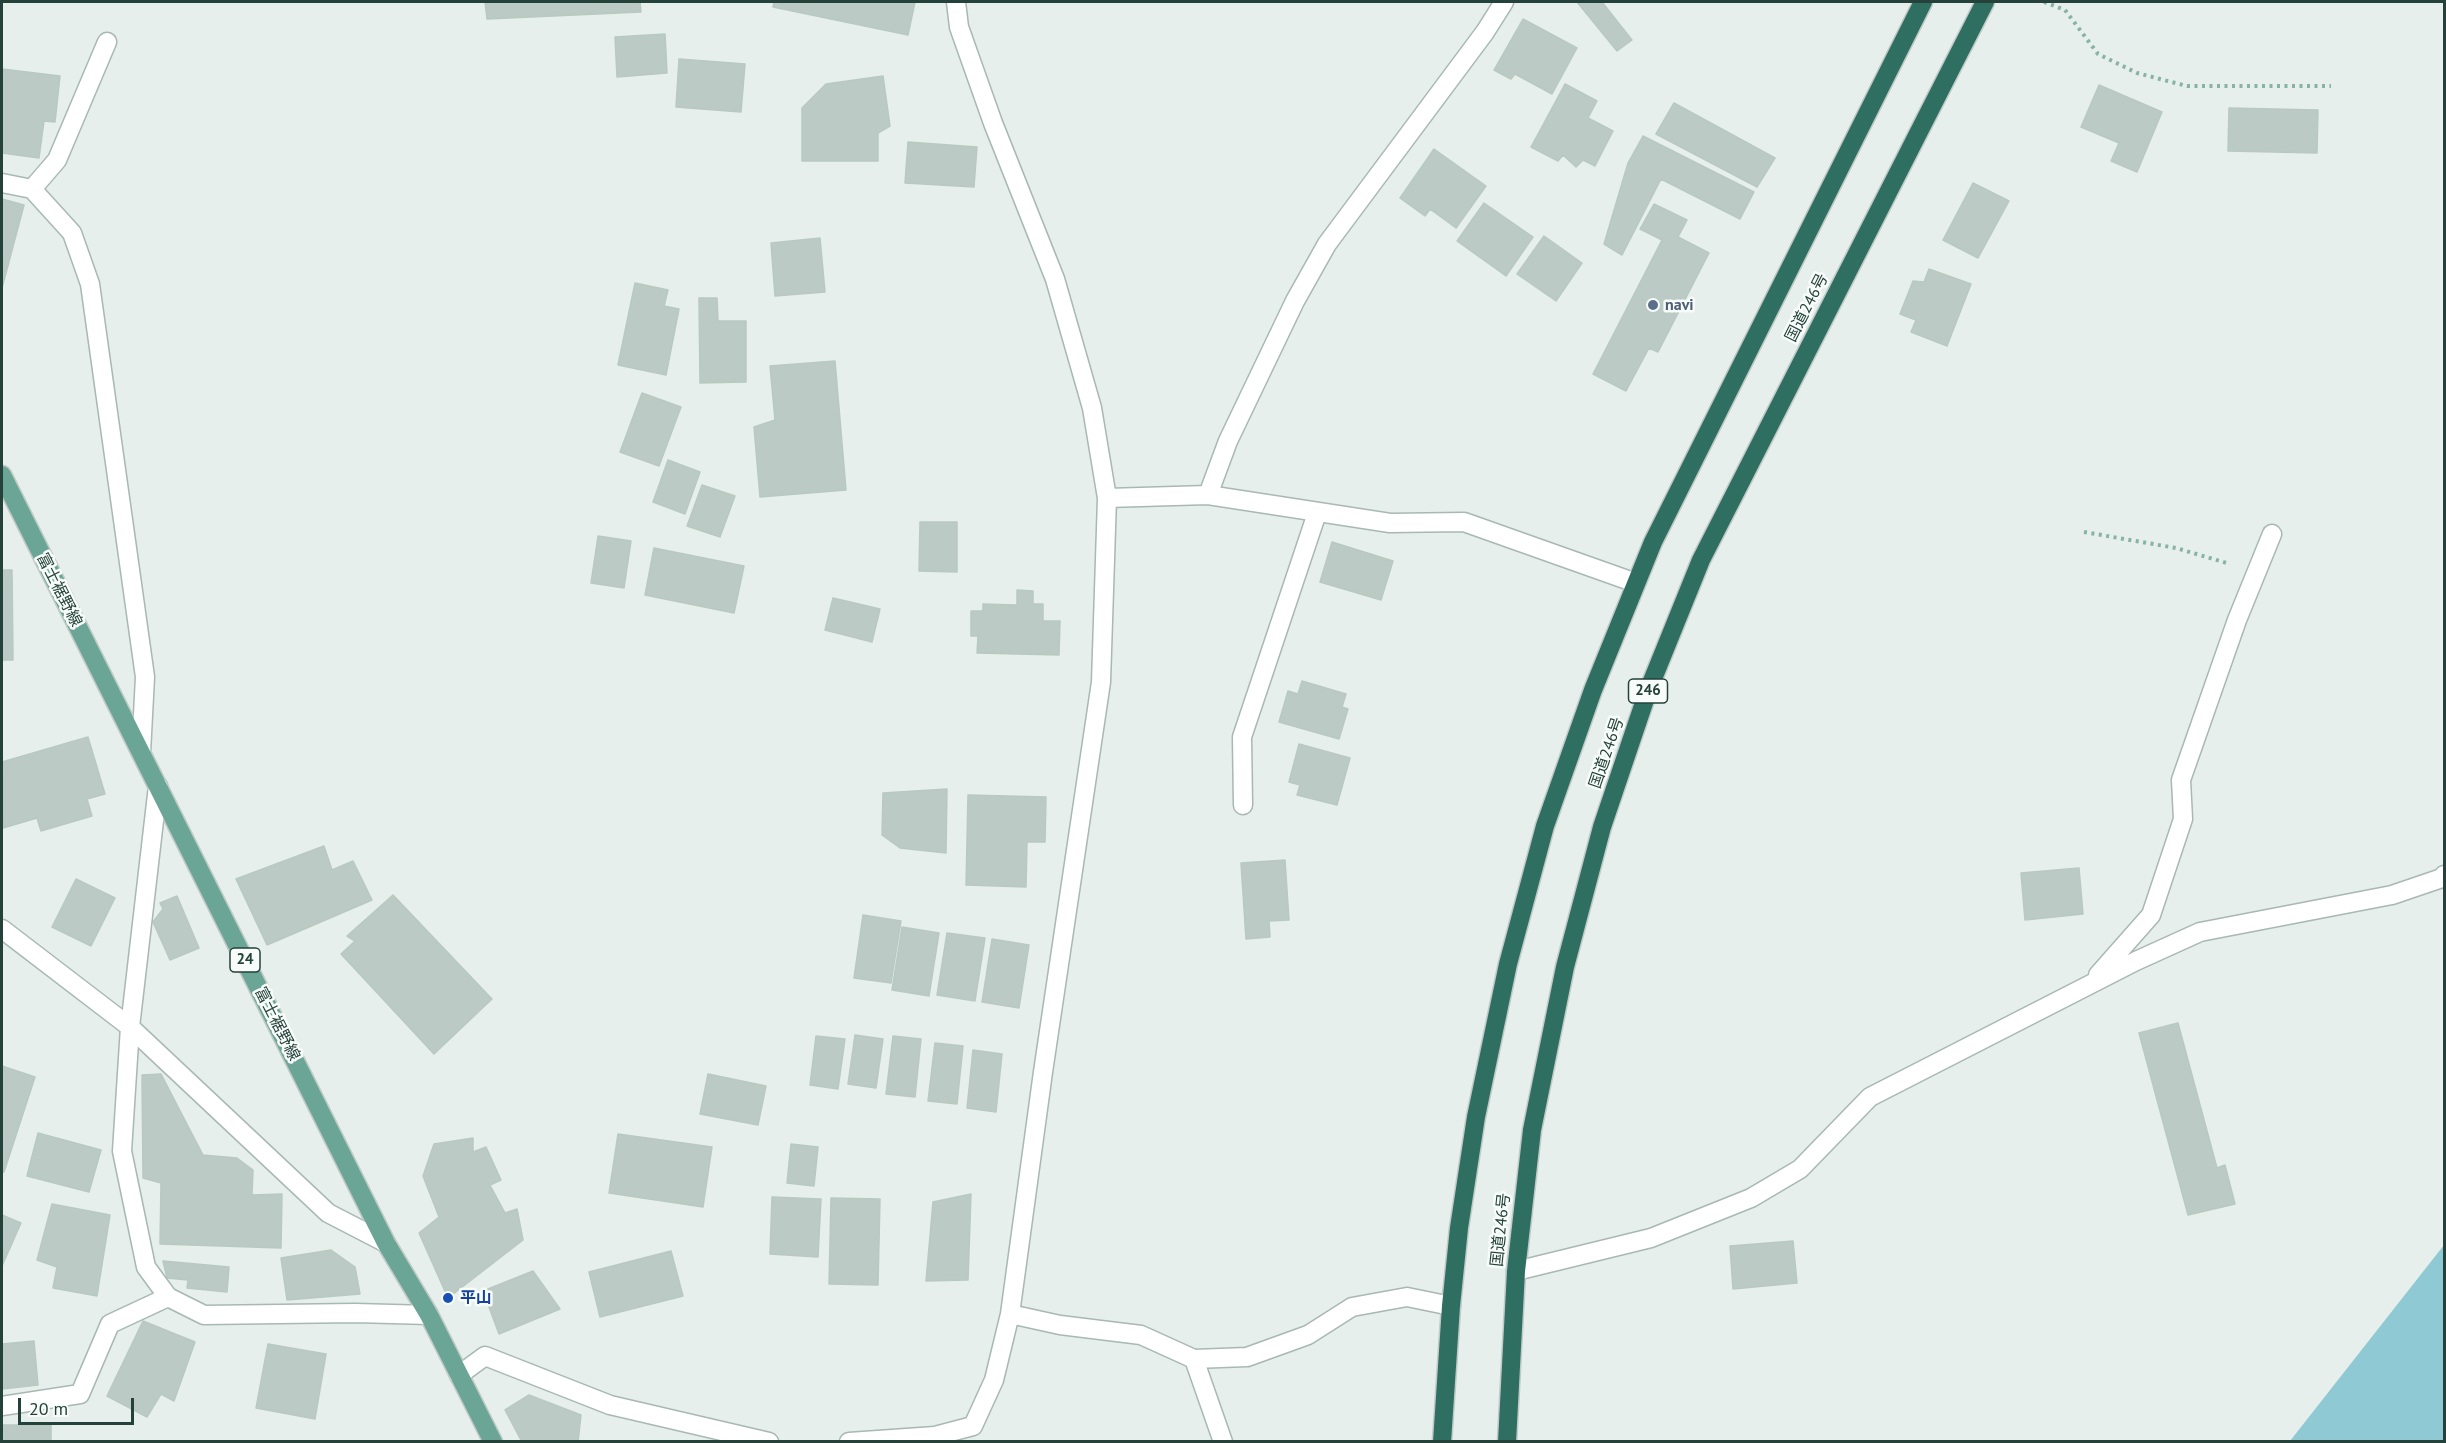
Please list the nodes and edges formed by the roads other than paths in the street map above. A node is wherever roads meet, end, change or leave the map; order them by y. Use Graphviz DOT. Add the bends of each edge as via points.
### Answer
graph roads {
  1 [pos="956,2"];
  2 [pos="1504,2"];
  3 [pos="1923,2"];
  4 [pos="1985,2"];
  5 [pos="107,42"];
  6 [pos="2,183"];
  7 [pos="32,189"];
  8 [pos="2,475"];
  9 [pos="1208,495"];
  10 [pos="1107,498"];
  11 [pos="1317,513"];
  12 [pos="2272,534"];
  13 [pos="1636,583"];
  14 [pos="141,753"];
  15 [pos="158,786"];
  16 [pos="1243,805"];
  17 [pos="2445,875"];
  18 [pos="2,930"];
  19 [pos="2091,984"];
  20 [pos="130,1027"];
  21 [pos="386,1243"];
  22 [pos="1516,1271"];
  23 [pos="168,1298"];
  24 [pos="1451,1306"];
  25 [pos="1010,1314"];
  26 [pos="429,1315"];
  27 [pos="1194,1359"];
  28 [pos="459,1375"];
  29 [pos="2,1406"];
  30 [pos="493,1442"];
  31 [pos="769,1442"];
  32 [pos="849,1442"];
  33 [pos="1223,1442"];
  34 [pos="1442,1442"];
  35 [pos="1507,1442"];
  1 -- 10 [label="street" via="958,27 1055,279 1092,408"];
  2 -- 9 [label="street" via="1328,244 1228,441"];
  3 -- 13 [label="highway, 国道246号"];
  4 -- 22 [label="highway, 国道246号 / 246" via="1701,560 1648,691 1602,827 1565,967 1532,1130"];
  5 -- 7 [label="street" via="57,160"];
  6 -- 7 [label="street"];
  7 -- 14 [label="street" via="72,233 90,284 146,677"];
  8 -- 14 [label="main road, 富士裾野線 / 24"];
  9 -- 10 [label="street"];
  9 -- 11 [label="street"];
  10 -- 25 [label="street" via="1101,682"];
  11 -- 13 [label="street" via="1390,523 1464,522"];
  11 -- 16 [label="street" via="1242,737"];
  12 -- 19 [label="street" via="2181,780 2183,819 2151,915"];
  13 -- 24 [label="highway, 国道246号" via="1545,826 1508,964 1476,1118"];
  14 -- 15 [label="main road, 富士裾野線 / 24"];
  15 -- 20 [label="street"];
  15 -- 21 [label="main road, 富士裾野線 / 24"];
  17 -- 19 [label="street" via="2392,895 2200,932"];
  18 -- 20 [label="street"];
  19 -- 22 [label="street" via="1870,1096 1800,1169 1751,1198 1651,1238"];
  20 -- 21 [label="street" via="328,1213"];
  20 -- 23 [label="street" via="122,1151 146,1267"];
  21 -- 26 [label="main road, 富士裾野線 / 24"];
  22 -- 35 [label="highway, 国道246号 / 246"];
  23 -- 26 [label="street" via="204,1315"];
  23 -- 29 [label="street" via="110,1324 80,1394"];
  24 -- 27 [label="street" via="1407,1297 1352,1307 1308,1335 1247,1357"];
  24 -- 34 [label="highway, 国道246号"];
  25 -- 27 [label="street" via="1141,1335"];
  25 -- 32 [label="street" via="994,1380 974,1426 935,1436"];
  26 -- 28 [label="main road, 富士裾野線 / 24"];
  27 -- 33 [label="street"];
  28 -- 30 [label="main road, 富士裾野線 / 24"];
  28 -- 31 [label="street" via="485,1356 610,1405"];
}
